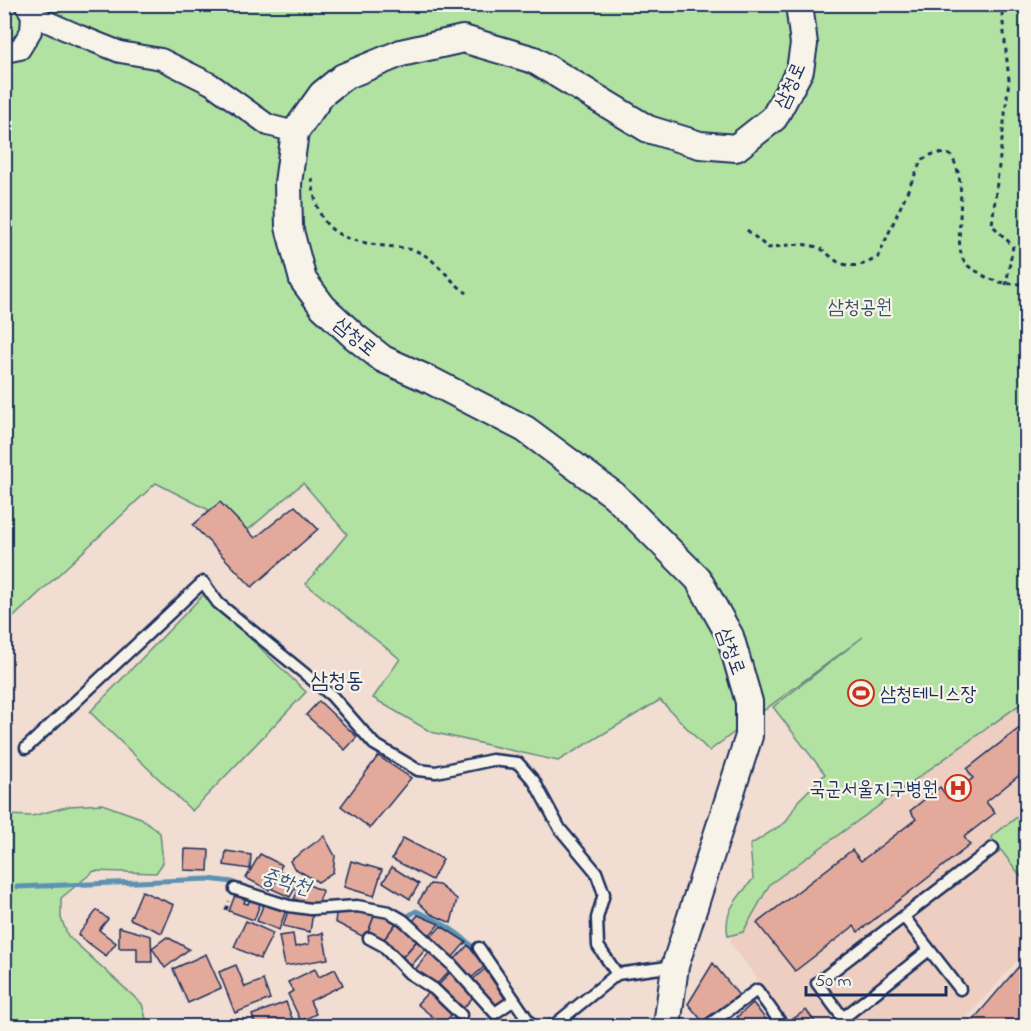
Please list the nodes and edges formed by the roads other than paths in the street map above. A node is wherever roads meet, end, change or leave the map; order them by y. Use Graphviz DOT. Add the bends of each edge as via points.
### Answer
graph roads {
  1 [pos="799,4"];
  2 [pos="29,10"];
  3 [pos="4,49"];
  4 [pos="295,132"];
  5 [pos="26,748"];
  6 [pos="993,849"];
  7 [pos="235,889"];
  8 [pos="903,917"];
  9 [pos="369,938"];
  10 [pos="479,948"];
  11 [pos="929,950"];
  12 [pos="675,966"];
  13 [pos="617,974"];
  14 [pos="960,989"];
  15 [pos="514,1000"];
  16 [pos="461,1015"];
  17 [pos="842,1022"];
  18 [pos="532,1026"];
  19 [pos="553,1026"];
  20 [pos="667,1026"];
  21 [pos="707,1026"];
  22 [pos="783,1026"];
  1 -- 4 [label="street, 삼청로" via="804,44 800,70 774,118 736,148 700,145 648,129 534,60 463,39 400,52 343,77 322,94"];
  2 -- 3 [label="street" via="32,32 20,49"];
  2 -- 4 [label="street" via="120,52 161,59 211,84 268,124"];
  4 -- 12 [label="street, 삼청로" via="288,183 289,227 303,280 323,307 383,359 525,429 614,495 699,579 730,636 749,702 749,736"];
  5 -- 13 [label="lane" via="203,582 218,603 332,696 374,744 409,765 436,772 492,760 518,763 534,781 560,829 596,872 604,894 597,918 598,946"];
  6 -- 8 [label="lane"];
  7 -- 15 [label="lane" via="289,906 357,906 389,912 404,920 451,964 495,1013"];
  8 -- 11 [label="lane"];
  8 -- 17 [label="lane" via="817,983"];
  9 -- 16 [label="lane"];
  10 -- 15 [label="lane"];
  11 -- 14 [label="lane"];
  11 -- 17 [label="lane"];
  12 -- 13 [label="lane"];
  12 -- 20 [label="street, 삼청로"];
  13 -- 19 [label="lane"];
  15 -- 18 [label="lane"];
  21 -- 22 [label="lane" via="757,990"];
}
